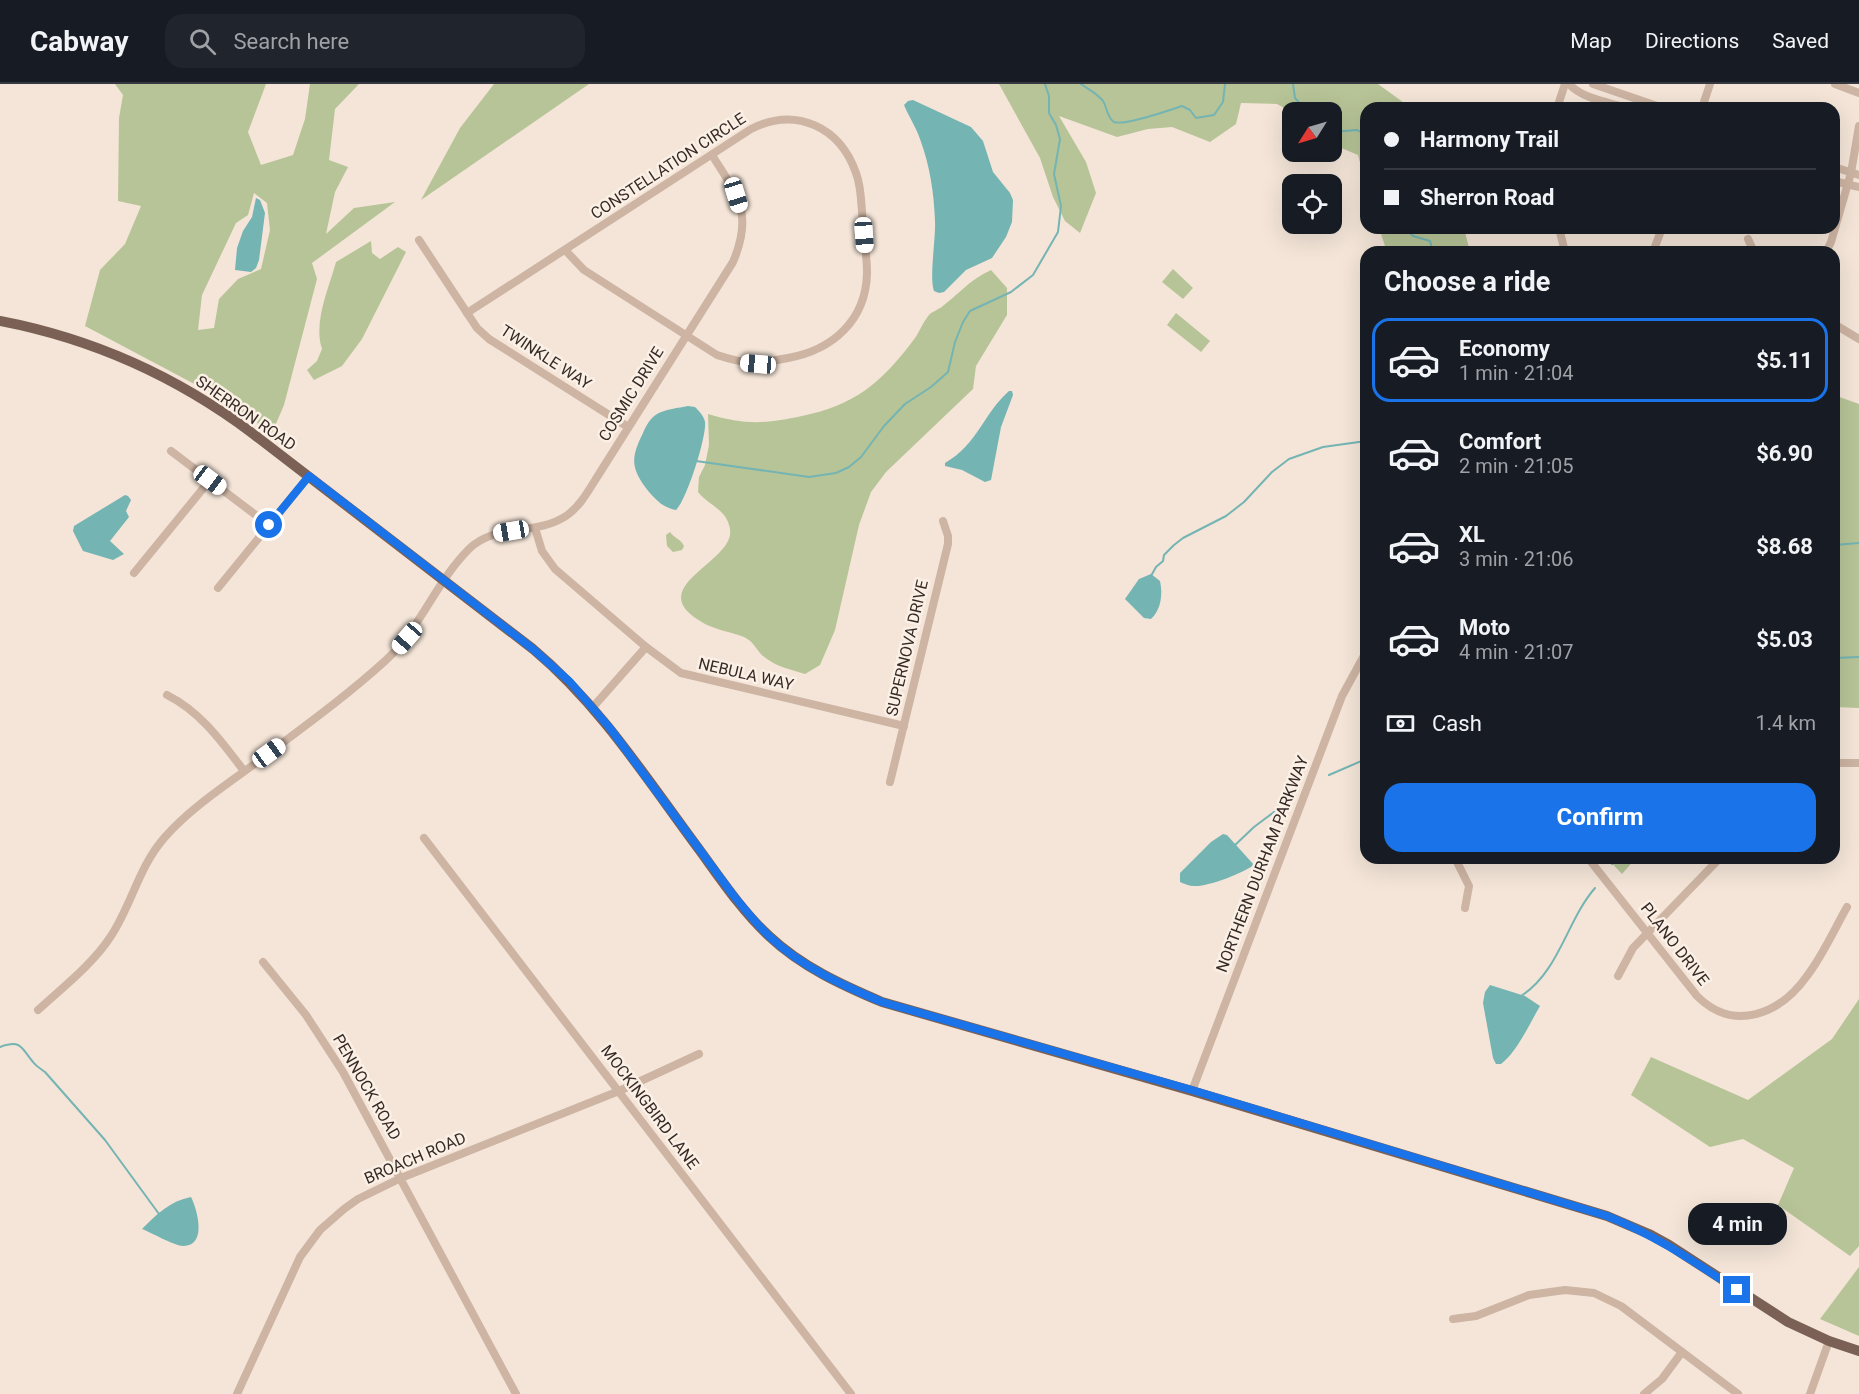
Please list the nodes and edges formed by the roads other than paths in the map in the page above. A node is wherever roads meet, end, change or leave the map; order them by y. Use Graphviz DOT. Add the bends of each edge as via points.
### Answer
graph roads {
  1 [pos="1567,84"];
  2 [pos="1593,84"];
  3 [pos="1710,84"];
  4 [pos="1835,84"];
  5 [pos="1859,93"];
  6 [pos="1560,102"];
  7 [pos="1606,102"];
  8 [pos="1646,102"];
  9 [pos="1704,102"];
  10 [pos="1859,126"];
  11 [pos="712,155"];
  12 [pos="1840,169"];
  13 [pos="1855,174"];
  14 [pos="1840,183"];
  15 [pos="1847,185"];
  16 [pos="1859,187"];
  17 [pos="1840,207"];
  18 [pos="1748,239"];
  19 [pos="419,240"];
  20 [pos="1751,246"];
  21 [pos="565,250"];
  22 [pos="467,313"];
  23 [pos="0,321"];
  24 [pos="1840,328"];
  25 [pos="687,336"];
  26 [pos="1859,339"];
  27 [pos="628,427"];
  28 [pos="171,451"];
  29 [pos="309,476"];
  30 [pos="210,480"];
  31 [pos="943,521"];
  32 [pos="269,525"];
  33 [pos="535,528"];
  34 [pos="134,573"];
  35 [pos="445,580"];
  36 [pos="218,588"];
  37 [pos="646,647"];
  38 [pos="1360,663"];
  39 [pos="167,695"];
  40 [pos="592,707"];
  41 [pos="904,726"];
  42 [pos="1840,762"];
  43 [pos="1859,763"];
  44 [pos="244,771"];
  45 [pos="890,782"];
  46 [pos="424,838"];
  47 [pos="1458,864"];
  48 [pos="1593,864"];
  49 [pos="1714,864"];
  50 [pos="1847,907"];
  51 [pos="1465,908"];
  52 [pos="1648,934"];
  53 [pos="263,962"];
  54 [pos="1618,976"];
  55 [pos="38,1010"];
  56 [pos="699,1054"];
  57 [pos="1192,1090"];
  58 [pos="619,1091"];
  59 [pos="401,1178"];
  60 [pos="1454,1319"];
  61 [pos="1829,1341"];
  62 [pos="1859,1351"];
  63 [pos="1682,1352"];
  64 [pos="237,1394"];
  65 [pos="516,1394"];
  66 [pos="851,1394"];
  67 [pos="1644,1394"];
  68 [pos="1738,1394"];
  69 [pos="1810,1394"];
  1 -- 6 [label="street"];
  1 -- 7 [label="street" via="1585,96"];
  2 -- 8 [label="street"];
  3 -- 9 [label="street"];
  4 -- 5 [label="street"];
  10 -- 13 [label="street"];
  11 -- 21 [label="street, CONSTELLATION CIRCLE"];
  11 -- 25 [label="street, COSMIC DRIVE" via="736,195 744,229 733,262"];
  11 -- 25 [label="street, CONSTELLATION CIRCLE" via="766,122 802,121 824,129 843,146 857,174 867,273 864,294 848,327 818,350 758,364 738,362 717,355"];
  12 -- 13 [label="street"];
  13 -- 15 [label="street"];
  14 -- 15 [label="street"];
  15 -- 16 [label="street"];
  15 -- 17 [label="street"];
  18 -- 20 [label="street"];
  19 -- 22 [label="street, TWINKLE WAY"];
  21 -- 22 [label="street, CONSTELLATION CIRCLE"];
  21 -- 25 [label="street, CONSTELLATION CIRCLE" via="584,270"];
  22 -- 27 [label="street, TWINKLE WAY" via="489,339"];
  23 -- 29 [label="main road, SHERRON ROAD" via="118,354 156,372 205,399"];
  24 -- 26 [label="street"];
  25 -- 27 [label="street, COSMIC DRIVE"];
  27 -- 33 [label="street, COSMIC DRIVE" via="568,515"];
  28 -- 30 [label="street"];
  29 -- 32 [label="street"];
  29 -- 35 [label="main road, SHERRON ROAD"];
  30 -- 32 [label="street"];
  30 -- 34 [label="street"];
  31 -- 41 [label="street, SUPERNOVA DRIVE" via="948,544"];
  32 -- 36 [label="street"];
  33 -- 35 [label="street, COSMIC DRIVE" via="499,533 478,541"];
  33 -- 37 [label="street, NEBULA WAY" via="542,551 555,569"];
  35 -- 40 [label="main road, SHERRON ROAD" via="547,660"];
  35 -- 44 [label="street, COSMIC DRIVE" via="399,648 343,697"];
  37 -- 40 [label="street"];
  37 -- 41 [label="street, NEBULA WAY" via="689,676"];
  38 -- 57 [label="street, NORTHERN DURHAM PARKWAY" via="1342,696"];
  39 -- 44 [label="street" via="197,714"];
  40 -- 57 [label="main road, SHERRON ROAD" via="733,895 770,937 800,960 834,981 882,1002"];
  41 -- 45 [label="street, SUPERNOVA DRIVE"];
  42 -- 43 [label="street"];
  44 -- 55 [label="street, COSMIC DRIVE" via="190,813 159,844 110,938"];
  46 -- 58 [label="street, MOCKINGBIRD LANE"];
  47 -- 51 [label="street" via="1469,886"];
  48 -- 52 [label="street, PLANO DRIVE"];
  49 -- 52 [label="street"];
  50 -- 52 [label="street, PLANO DRIVE" via="1806,978 1773,1007 1755,1015 1726,1015 1703,1003"];
  52 -- 54 [label="street" via="1627,957"];
  53 -- 59 [label="street, PENNOCK ROAD" via="332,1052"];
  56 -- 58 [label="street, BROACH ROAD"];
  57 -- 61 [label="main road, SHERRON ROAD" via="1607,1216 1669,1245 1778,1317"];
  58 -- 59 [label="street, BROACH ROAD"];
  58 -- 66 [label="street, MOCKINGBIRD LANE"];
  59 -- 64 [label="street, BROACH ROAD" via="344,1209 308,1245"];
  59 -- 65 [label="street, PENNOCK ROAD"];
  60 -- 63 [label="street" via="1476,1316 1528,1295 1565,1290 1594,1293 1621,1306"];
  61 -- 62 [label="main road, SHERRON ROAD"];
  61 -- 69 [label="street"];
  63 -- 67 [label="street" via="1662,1379"];
  63 -- 68 [label="street"];
}
